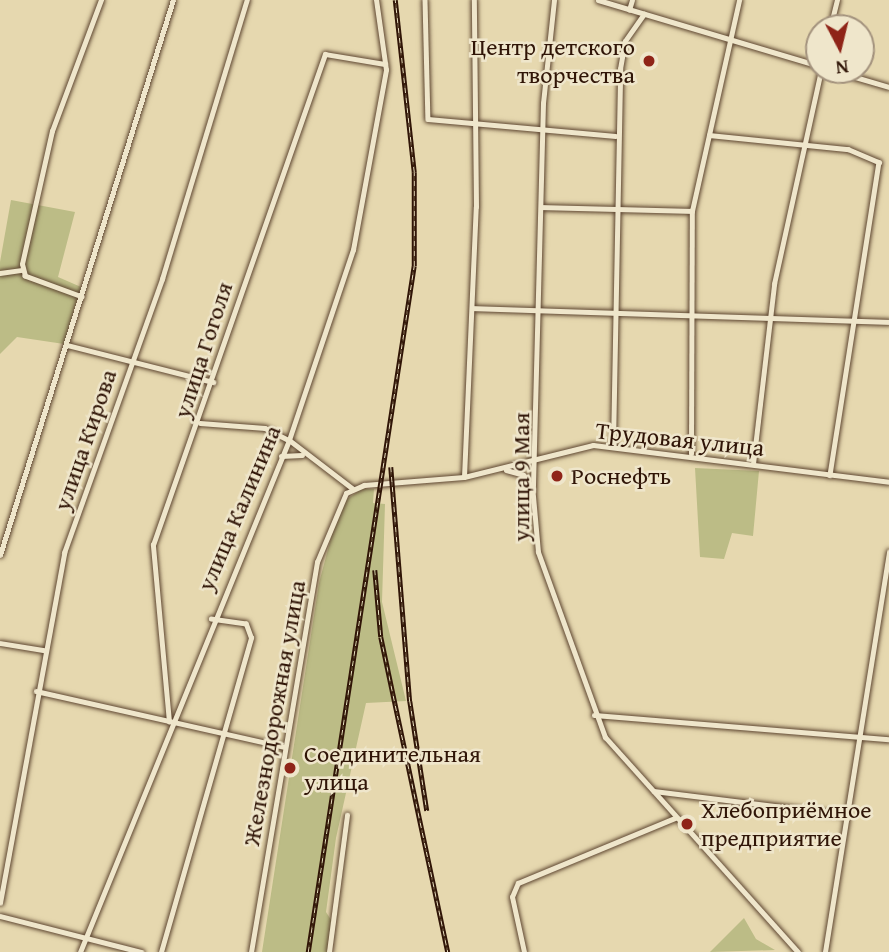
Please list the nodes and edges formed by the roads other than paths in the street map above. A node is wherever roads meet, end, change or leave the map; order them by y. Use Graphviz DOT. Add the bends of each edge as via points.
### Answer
graph roads {
  1 [pos="101,0"];
  2 [pos="173,0"];
  3 [pos="247,0"];
  4 [pos="376,0"];
  5 [pos="425,0"];
  6 [pos="474,0"];
  7 [pos="554,0"];
  8 [pos="598,0"];
  9 [pos="632,0"];
  10 [pos="740,0"];
  11 [pos="629,9"];
  12 [pos="644,14"];
  13 [pos="728,40"];
  14 [pos="805,63"];
  15 [pos="385,64"];
  16 [pos="817,84"];
  17 [pos="476,123"];
  18 [pos="543,129"];
  19 [pos="709,135"];
  20 [pos="615,136"];
  21 [pos="804,144"];
  22 [pos="541,207"];
  23 [pos="616,208"];
  24 [pos="692,211"];
  25 [pos="22,270"];
  26 [pos="0,273"];
  27 [pos="82,297"];
  28 [pos="472,308"];
  29 [pos="540,311"];
  30 [pos="614,312"];
  31 [pos="693,316"];
  32 [pos="770,318"];
  33 [pos="851,321"];
  34 [pos="889,322"];
  35 [pos="67,345"];
  36 [pos="130,365"];
  37 [pos="213,382"];
  38 [pos="200,423"];
  39 [pos="289,440"];
  40 [pos="613,445"];
  41 [pos="691,454"];
  42 [pos="281,456"];
  43 [pos="307,457"];
  44 [pos="534,460"];
  45 [pos="753,464"];
  46 [pos="499,469"];
  47 [pos="830,475"];
  48 [pos="464,477"];
  49 [pos="889,482"];
  50 [pos="353,489"];
  51 [pos="533,489"];
  52 [pos="889,552"];
  53 [pos="0,555"];
  54 [pos="211,619"];
  55 [pos="0,643"];
  56 [pos="43,650"];
  57 [pos="36,691"];
  58 [pos="594,715"];
  59 [pos="169,722"];
  60 [pos="223,733"];
  61 [pos="859,736"];
  62 [pos="889,739"];
  63 [pos="285,747"];
  64 [pos="650,791"];
  65 [pos="348,816"];
  66 [pos="847,816"];
  67 [pos="675,818"];
  68 [pos="0,903"];
  69 [pos="0,916"];
  70 [pos="86,934"];
  71 [pos="80,952"];
  72 [pos="141,952"];
  73 [pos="161,952"];
  74 [pos="251,952"];
  75 [pos="329,952"];
  76 [pos="524,952"];
  77 [pos="797,952"];
  78 [pos="825,952"];
  1 -- 25 [label="street" via="52,131"];
  2 -- 27 [label="street"];
  3 -- 36 [label="street, улица Кирова"];
  4 -- 15 [label="street"];
  5 -- 17 [label="street" via="424,113 431,121"];
  6 -- 17 [label="street"];
  7 -- 18 [label="street, улица 9 Мая"];
  8 -- 11 [label="street"];
  9 -- 11 [label="street"];
  10 -- 13 [label="street"];
  11 -- 12 [label="street"];
  12 -- 13 [label="street"];
  12 -- 20 [label="street" via="624,46"];
  13 -- 14 [label="street"];
  13 -- 19 [label="street"];
  15 -- 37 [label="street, улица Гоголя" via="325,54"];
  15 -- 39 [label="street, улица Калинина" via="351,260"];
  16 -- 21 [label="street"];
  17 -- 18 [label="street"];
  17 -- 28 [label="street"];
  18 -- 20 [label="street"];
  18 -- 22 [label="street, улица 9 Мая"];
  19 -- 21 [label="street"];
  19 -- 24 [label="street"];
  20 -- 23 [label="street"];
  21 -- 32 [label="street"];
  21 -- 33 [label="street" via="848,149 879,165"];
  22 -- 23 [label="street"];
  22 -- 29 [label="street, улица 9 Мая"];
  23 -- 24 [label="street"];
  23 -- 30 [label="street"];
  24 -- 31 [label="street"];
  25 -- 26 [label="street"];
  25 -- 27 [label="street"];
  27 -- 35 [label="street"];
  28 -- 29 [label="street"];
  28 -- 48 [label="street"];
  29 -- 30 [label="street"];
  29 -- 44 [label="street, улица 9 Мая"];
  30 -- 31 [label="street"];
  30 -- 40 [label="street"];
  31 -- 32 [label="street"];
  31 -- 41 [label="street"];
  32 -- 33 [label="street"];
  32 -- 45 [label="street"];
  33 -- 34 [label="street"];
  33 -- 47 [label="street"];
  35 -- 36 [label="street"];
  35 -- 53 [label="street"];
  36 -- 37 [label="street"];
  36 -- 56 [label="street, улица Кирова" via="64,553"];
  37 -- 38 [label="street, улица Гоголя"];
  38 -- 39 [label="street" via="265,428"];
  38 -- 59 [label="street, улица Гоголя" via="150,556"];
  39 -- 42 [label="street, улица Калинина"];
  39 -- 43 [label="street"];
  40 -- 41 [label="street, Трудовая улица"];
  40 -- 44 [label="street, Трудовая улица"];
  41 -- 45 [label="street, Трудовая улица"];
  42 -- 43 [label="street"];
  42 -- 54 [label="street, улица Калинина"];
  43 -- 50 [label="street" via="335,469"];
  44 -- 46 [label="street, Трудовая улица"];
  44 -- 51 [label="street, улица 9 Мая"];
  45 -- 47 [label="street, Трудовая улица"];
  46 -- 48 [label="street, Трудовая улица"];
  46 -- 51 [label="street" via="523,474"];
  47 -- 49 [label="street, Трудовая улица"];
  48 -- 50 [label="street, Трудовая улица"];
  50 -- 63 [label="street, Железнодорожная улица" via="337,505 317,562"];
  51 -- 58 [label="street, улица 9 Мая" via="538,552"];
  52 -- 61 [label="street"];
  54 -- 59 [label="street, улица Калинина"];
  54 -- 60 [label="street" via="242,623 251,633"];
  55 -- 56 [label="street"];
  56 -- 57 [label="street, улица Кирова"];
  57 -- 59 [label="street"];
  57 -- 68 [label="street, улица Кирова"];
  58 -- 61 [label="street"];
  58 -- 64 [label="street, улица 9 Мая"];
  59 -- 60 [label="street"];
  59 -- 70 [label="street, улица Калинина"];
  60 -- 63 [label="street"];
  60 -- 73 [label="street"];
  61 -- 62 [label="street"];
  61 -- 66 [label="street"];
  63 -- 74 [label="street, Железнодорожная улица"];
  64 -- 66 [label="street"];
  64 -- 67 [label="street, улица 9 Мая"];
  65 -- 75 [label="street"];
  66 -- 78 [label="street"];
  67 -- 76 [label="street" via="518,883 512,897"];
  67 -- 77 [label="street, улица 9 Мая"];
  69 -- 70 [label="street"];
  70 -- 71 [label="street, улица Калинина"];
  70 -- 72 [label="street"];
}
